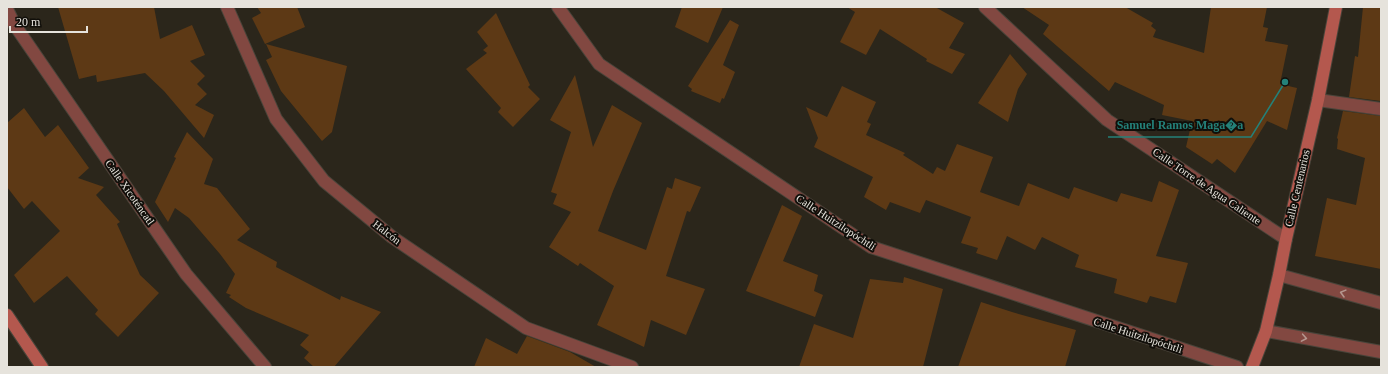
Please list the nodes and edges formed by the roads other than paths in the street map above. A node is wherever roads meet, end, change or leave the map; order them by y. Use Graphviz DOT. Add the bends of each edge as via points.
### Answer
graph roads {
  1 [pos="227,7"];
  2 [pos="558,7"];
  3 [pos="985,7"];
  4 [pos="1336,7"];
  5 [pos="7,9"];
  6 [pos="1318,100"];
  7 [pos="1381,109"];
  8 [pos="1286,239"];
  9 [pos="1279,275"];
  10 [pos="1381,303"];
  11 [pos="7,315"];
  12 [pos="1266,331"];
  13 [pos="1381,352"];
  14 [pos="42,367"];
  15 [pos="265,367"];
  16 [pos="632,367"];
  17 [pos="1237,367"];
  18 [pos="1252,367"];
  1 -- 16 [label="street, Halcón" via="276,119 324,181 392,237 526,328"];
  2 -- 17 [label="street, Calle Huitzilopóchtli" via="599,64 871,247"];
  3 -- 8 [label="street, Calle Torre de Agua Caliente" via="1107,120"];
  4 -- 6 [label="street, Calle Centenarios"];
  5 -- 15 [label="street, Calle Xicoténcatl" via="14,24 186,274"];
  6 -- 7 [label="street"];
  6 -- 8 [label="street, Calle Centenarios"];
  8 -- 9 [label="street, Calle Centenarios"];
  10 -- 9 [label="street, one-way"];
  9 -- 12 [label="street, Calle Centenarios"];
  11 -- 14 [label="street"];
  12 -- 13 [label="street, one-way"];
  12 -- 18 [label="street, Calle Centenarios"];
}
